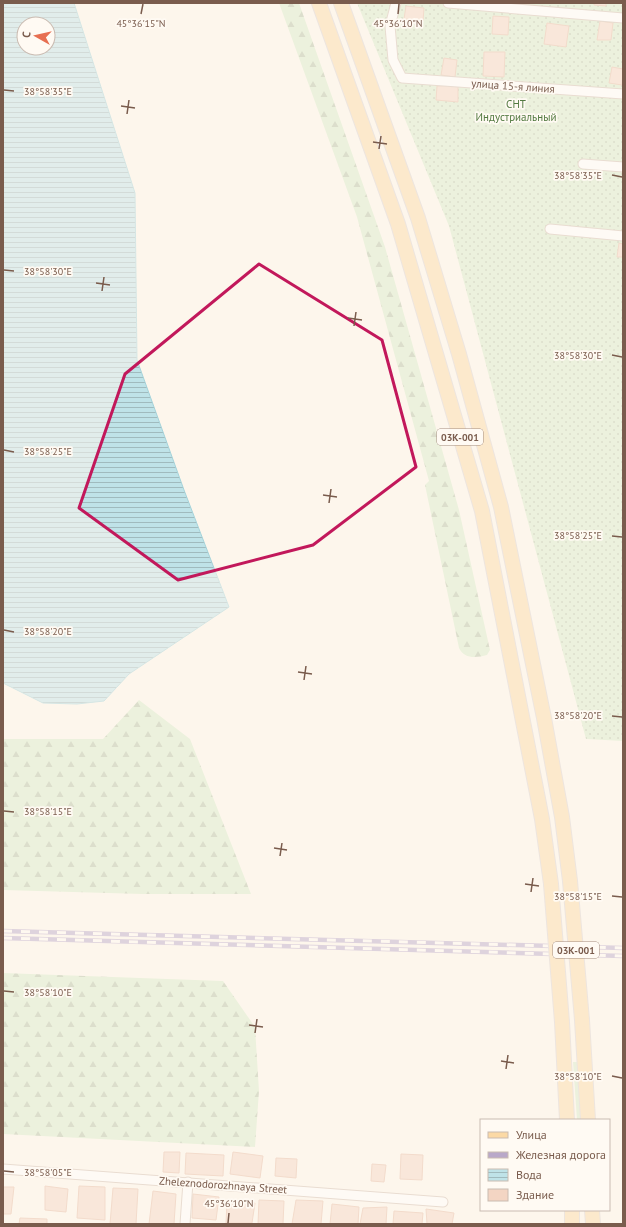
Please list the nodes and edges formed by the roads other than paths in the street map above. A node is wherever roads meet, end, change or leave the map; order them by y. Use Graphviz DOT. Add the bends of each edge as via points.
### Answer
graph roads {
  1 [pos="319,3"];
  2 [pos="342,3"];
  3 [pos="396,3"];
  4 [pos="448,3"];
  5 [pos="623,18"];
  6 [pos="623,94"];
  7 [pos="583,164"];
  8 [pos="623,167"];
  9 [pos="550,229"];
  10 [pos="623,236"];
  11 [pos="567,1119"];
  12 [pos="588,1119"];
  13 [pos="3,1169"];
  14 [pos="188,1182"];
  15 [pos="443,1202"];
  16 [pos="572,1211"];
  17 [pos="592,1211"];
  18 [pos="185,1224"];
  19 [pos="572,1224"];
  20 [pos="593,1224"];
  1 -- 11 [label="main road, 03К-001, bridge" via="398,224 482,511 542,819 551,884"];
  2 -- 12 [label="main road, 03К-001, bridge" via="418,218 501,507 562,817 582,1020"];
  3 -- 6 [label="street, улица 15-я линия" via="390,26 393,60 402,78"];
  4 -- 5 [label="street"];
  7 -- 8 [label="street"];
  9 -- 10 [label="street"];
  13 -- 14 [label="street, Zheleznodorozhnaya Street"];
  14 -- 15 [label="street, Zheleznodorozhnaya Street"];
  14 -- 18 [label="street"];
  16 -- 19 [label="main road"];
  17 -- 20 [label="main road"];
}
